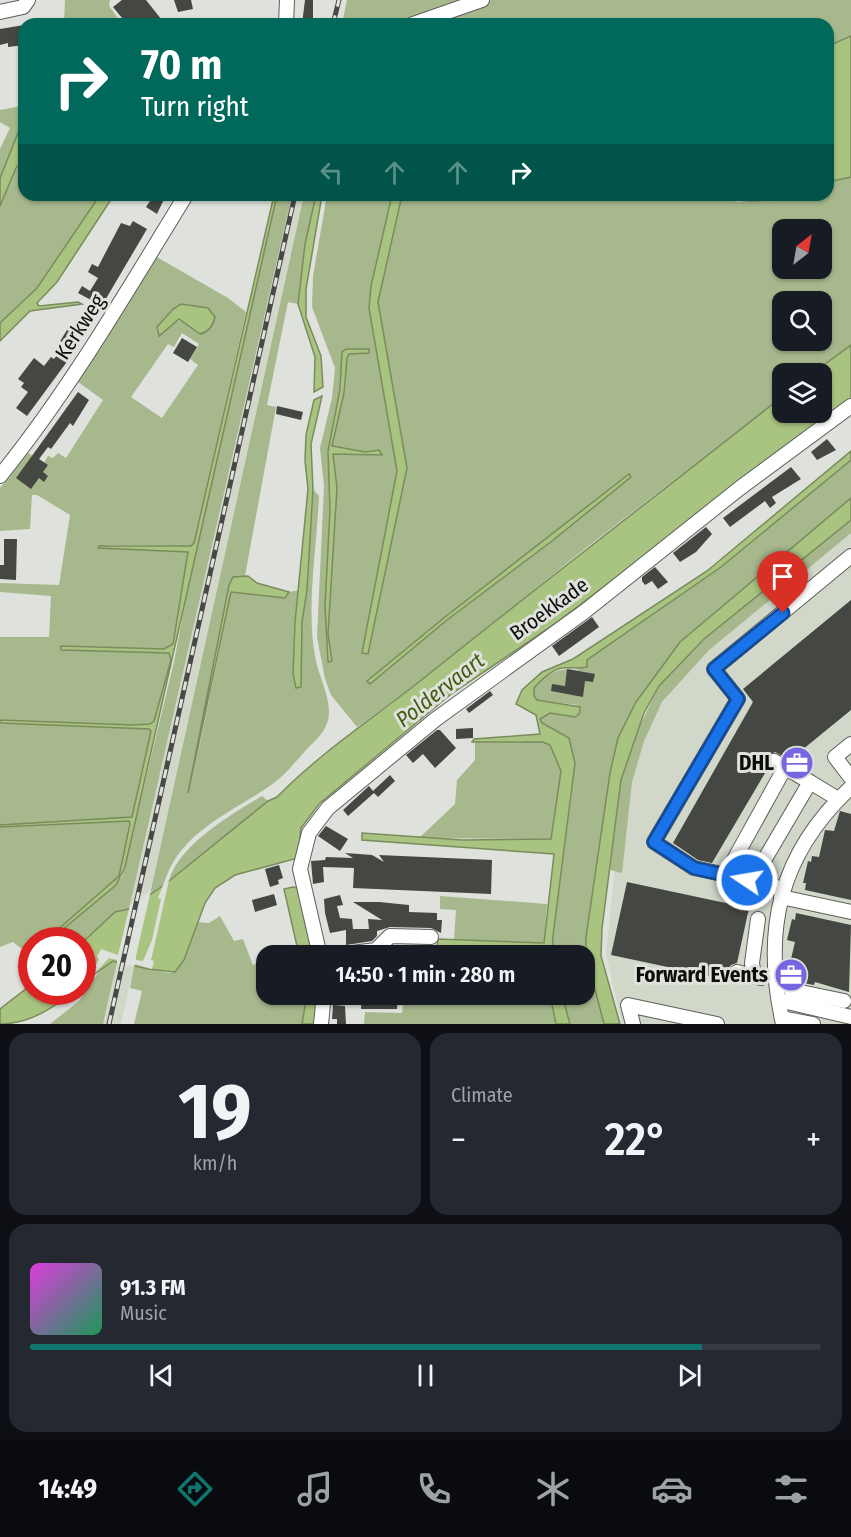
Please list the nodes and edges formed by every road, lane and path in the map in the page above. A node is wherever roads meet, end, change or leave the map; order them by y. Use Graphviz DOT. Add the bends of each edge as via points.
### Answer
graph roads {
  1 [pos="28,0"];
  2 [pos="287,0"];
  3 [pos="482,0"];
  4 [pos="0,12"];
  5 [pos="286,18"];
  6 [pos="430,18"];
  7 [pos="182,201"];
  8 [pos="851,406"];
  9 [pos="0,476"];
  10 [pos="851,556"];
  11 [pos="851,744"];
  12 [pos="774,761"];
  13 [pos="782,773"];
  14 [pos="851,778"];
  15 [pos="810,783"];
  16 [pos="851,787"];
  17 [pos="838,799"];
  18 [pos="756,874"];
  19 [pos="725,876"];
  20 [pos="782,893"];
  21 [pos="851,912"];
  22 [pos="776,922"];
  23 [pos="430,937"];
  24 [pos="317,945"];
  25 [pos="381,945"];
  26 [pos="737,972"];
  27 [pos="754,976"];
  28 [pos="775,981"];
  29 [pos="791,990"];
  30 [pos="819,997"];
  31 [pos="779,1000"];
  32 [pos="844,1001"];
  33 [pos="323,1005"];
  34 [pos="851,1017"];
  35 [pos="782,1021"];
  36 [pos="321,1024"];
  37 [pos="633,1024"];
  38 [pos="717,1024"];
  39 [pos="813,1024"];
  1 -- 4 [label="street" via="23,7"];
  2 -- 5 [label="street"];
  3 -- 6 [label="street"];
  7 -- 9 [label="street, Kerkweg" via="97,342"];
  8 -- 24 [label="street, Broekkade" via="327,808 309,833 300,869"];
  10 -- 19 [label="street" via="714,669 738,699 654,842 694,868"];
  11 -- 14 [label="street" via="835,757"];
  12 -- 15 [label="street"];
  13 -- 19 [label="street"];
  15 -- 17 [label="street"];
  15 -- 18 [label="street"];
  16 -- 17 [label="street"];
  17 -- 20 [label="street" via="805,840"];
  19 -- 20 [label="street" via="769,884"];
  20 -- 21 [label="street"];
  20 -- 22 [label="street"];
  22 -- 27 [label="street" via="753,918"];
  22 -- 28 [label="street"];
  23 -- 25 [label="street" via="390,936"];
  26 -- 27 [label="street"];
  27 -- 28 [label="street"];
  28 -- 31 [label="street"];
  29 -- 30 [label="street"];
  30 -- 31 [label="street"];
  30 -- 32 [label="street"];
  30 -- 34 [label="street"];
  31 -- 35 [label="street"];
  33 -- 36 [label="street"];
  35 -- 39 [label="street"];
  37 -- 38 [label="street" via="628,1005"];
}
